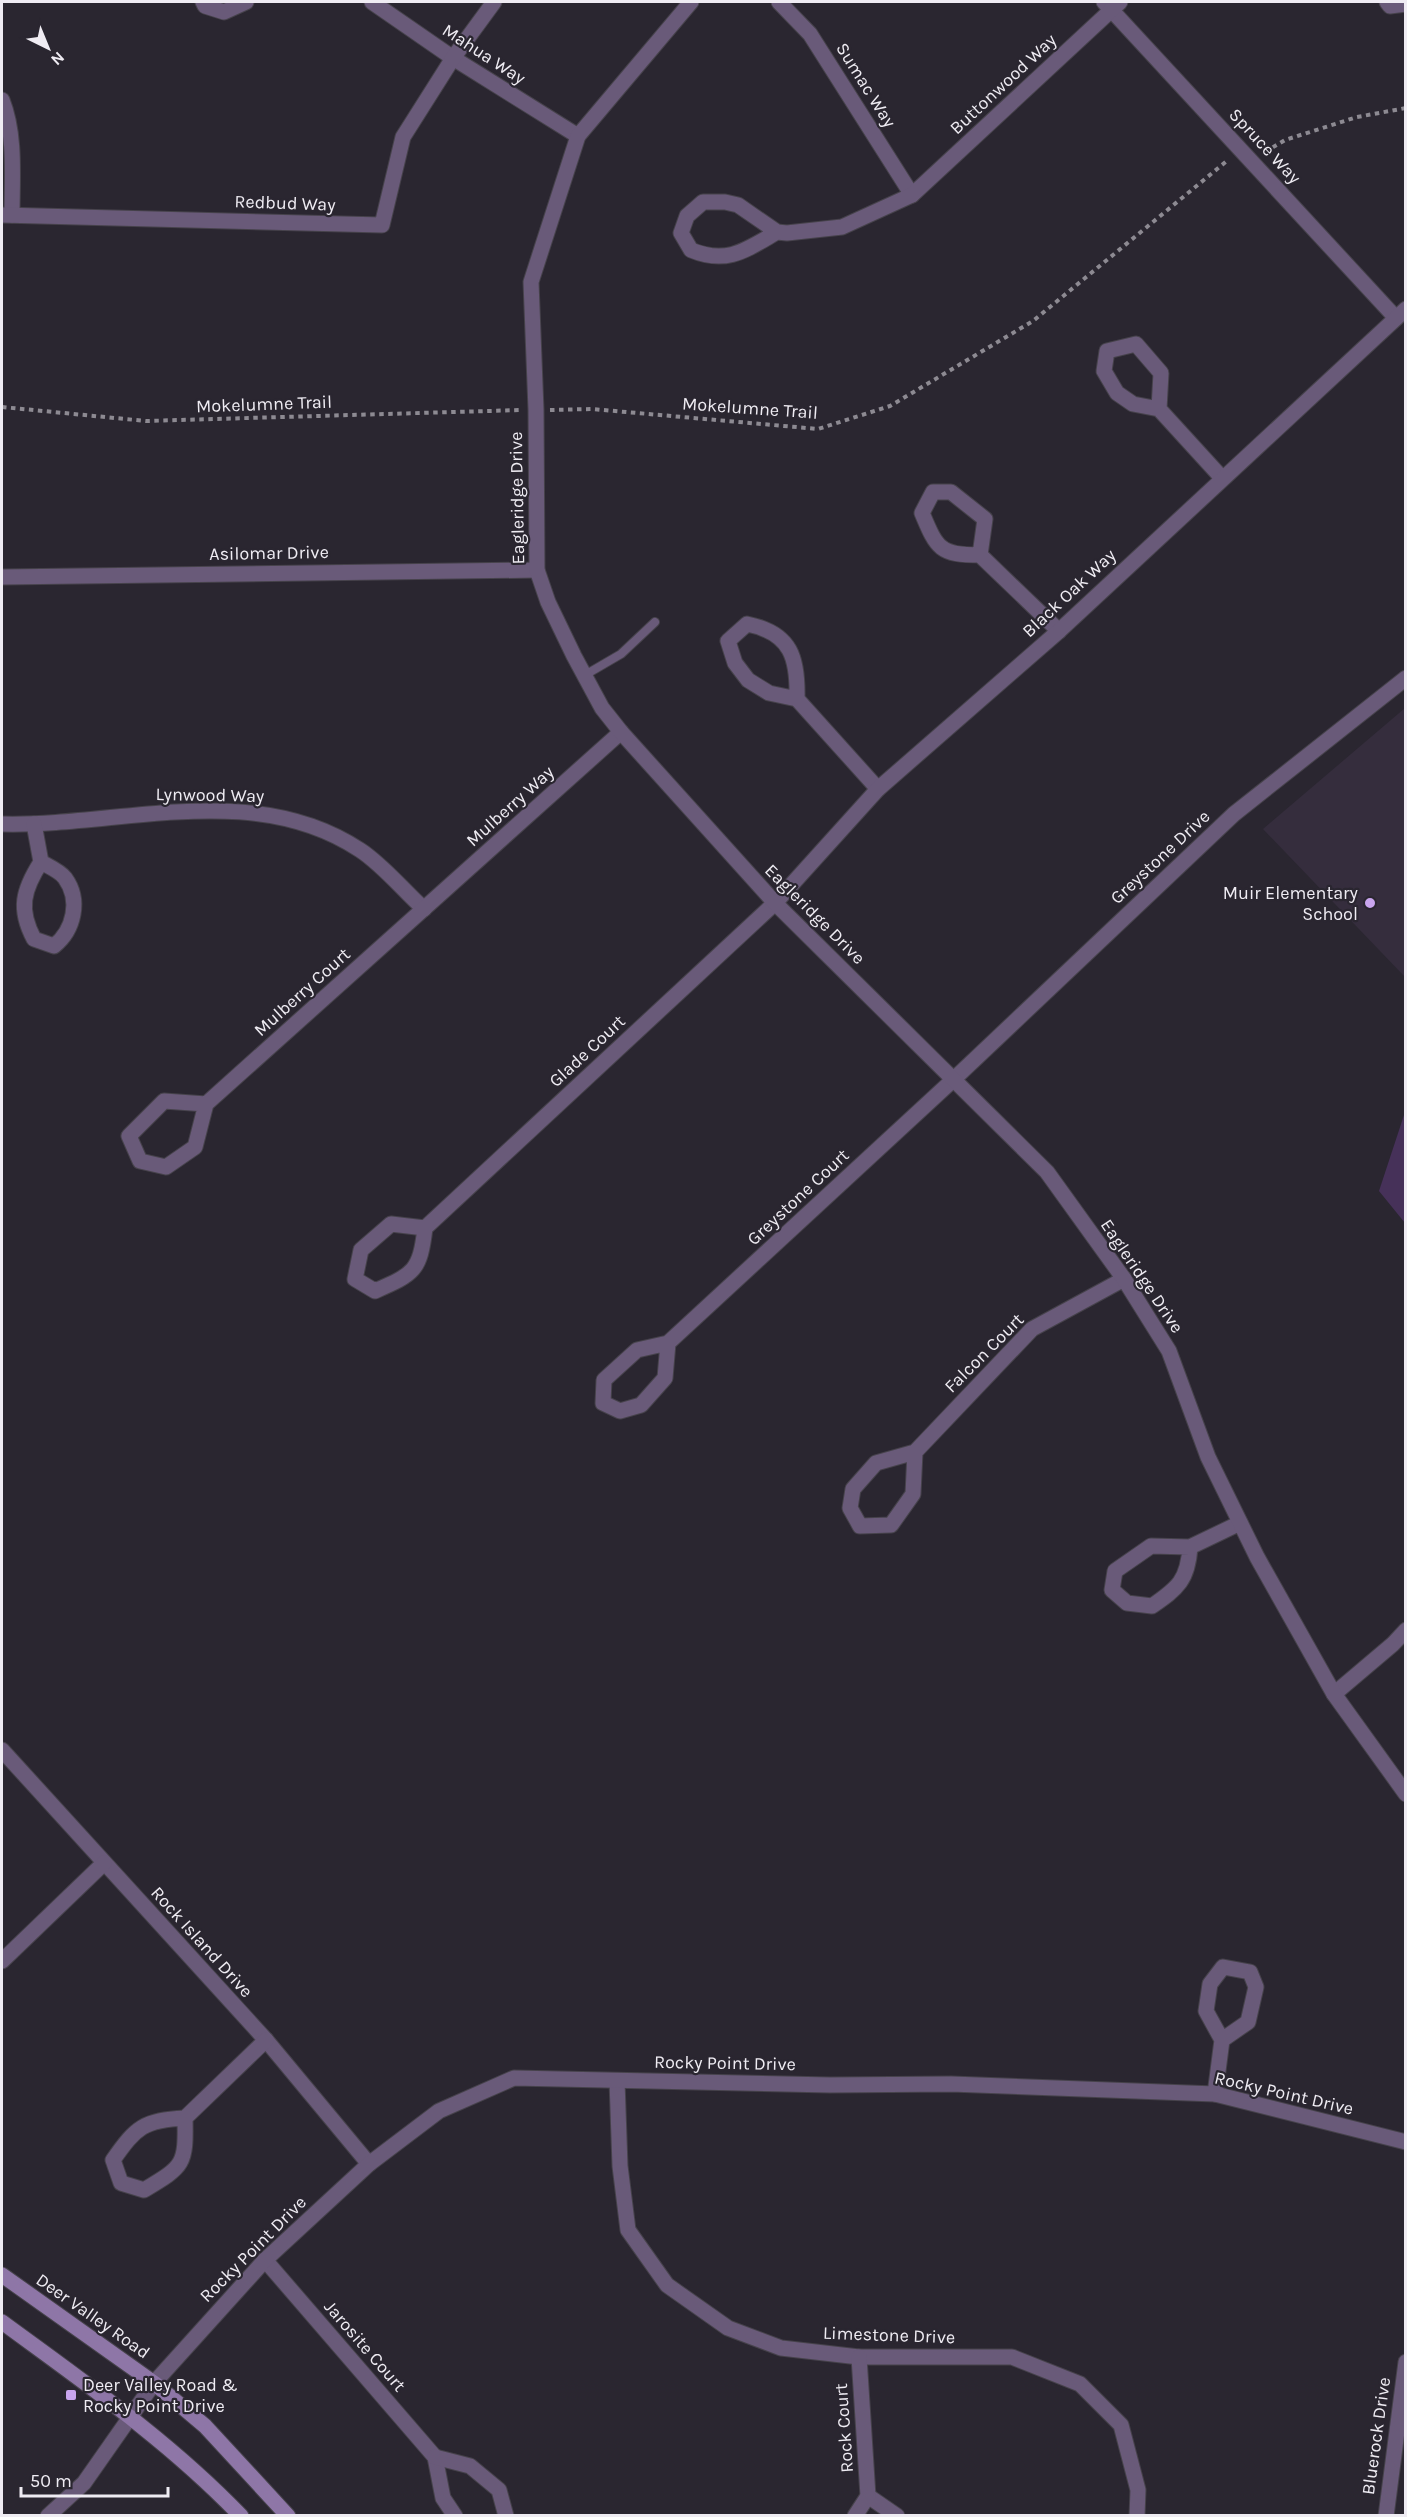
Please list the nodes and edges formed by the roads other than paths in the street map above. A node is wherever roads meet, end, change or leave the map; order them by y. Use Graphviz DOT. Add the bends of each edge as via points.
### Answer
graph roads {
  1 [pos="203,2"];
  2 [pos="246,2"];
  3 [pos="372,2"];
  4 [pos="494,2"];
  5 [pos="691,2"];
  6 [pos="779,2"];
  7 [pos="1387,2"];
  8 [pos="1112,4"];
  9 [pos="1406,4"];
  10 [pos="453,58"];
  11 [pos="2,100"];
  12 [pos="578,136"];
  13 [pos="912,195"];
  14 [pos="7,215"];
  15 [pos="777,232"];
  16 [pos="1401,313"];
  17 [pos="1160,409"];
  18 [pos="1222,478"];
  19 [pos="981,555"];
  20 [pos="537,570"];
  21 [pos="2,577"];
  22 [pos="655,622"];
  23 [pos="1059,631"];
  24 [pos="585,675"];
  25 [pos="1406,678"];
  26 [pos="797,699"];
  27 [pos="621,732"];
  28 [pos="878,789"];
  29 [pos="2,824"];
  30 [pos="34,824"];
  31 [pos="41,862"];
  32 [pos="775,903"];
  33 [pos="424,909"];
  34 [pos="954,1079"];
  35 [pos="206,1104"];
  36 [pos="425,1228"];
  37 [pos="1124,1279"];
  38 [pos="668,1343"];
  39 [pos="915,1452"];
  40 [pos="1240,1523"];
  41 [pos="1190,1547"];
  42 [pos="1406,1630"];
  43 [pos="1334,1694"];
  44 [pos="2,1750"];
  45 [pos="1406,1794"];
  46 [pos="104,1863"];
  47 [pos="2,1961"];
  48 [pos="266,2040"];
  49 [pos="1222,2040"];
  50 [pos="617,2081"];
  51 [pos="1215,2094"];
  52 [pos="185,2118"];
  53 [pos="1406,2142"];
  54 [pos="369,2164"];
  55 [pos="266,2260"];
  56 [pos="2,2275"];
  57 [pos="2,2322"];
  58 [pos="859,2357"];
  59 [pos="1406,2362"];
  60 [pos="154,2382"];
  61 [pos="131,2416"];
  62 [pos="435,2457"];
  63 [pos="868,2496"];
  64 [pos="48,2516"];
  65 [pos="241,2516"];
  66 [pos="288,2516"];
  67 [pos="455,2516"];
  68 [pos="506,2516"];
  69 [pos="855,2516"];
  70 [pos="897,2516"];
  71 [pos="1137,2516"];
  72 [pos="1386,2516"];
  1 -- 2 [label="street" via="224,12"];
  3 -- 10 [label="street, Mahua Way"];
  4 -- 10 [label="street"];
  5 -- 12 [label="street, Eagleridge Drive"];
  6 -- 13 [label="street, Sumac Way" via="810,34"];
  7 -- 9 [label="street" via="1390,6"];
  8 -- 13 [label="street, Buttonwood Way"];
  8 -- 16 [label="street, Spruce Way" via="1246,155"];
  10 -- 12 [label="street, Mahua Way"];
  10 -- 14 [label="street, Redbud Way" via="403,137 382,225"];
  11 -- 14 [label="street" via="12,164"];
  12 -- 20 [label="street, Eagleridge Drive" via="531,282"];
  13 -- 15 [label="street, Buttonwood Way" via="842,227"];
  15 -- 15 [label="street" via="738,206 703,202 694,208 681,233 691,250 716,258 740,253"];
  16 -- 18 [label="street, Black Oak Way"];
  17 -- 17 [label="street" via="1161,373 1136,344 1107,351 1104,371 1117,393 1133,404"];
  17 -- 18 [label="street"];
  18 -- 23 [label="street, Black Oak Way"];
  19 -- 19 [label="street" via="985,519 951,492 933,492 922,513 933,541 953,555"];
  19 -- 23 [label="street"];
  20 -- 21 [label="street, Asilomar Drive"];
  20 -- 24 [label="street, Eagleridge Drive" via="548,602"];
  22 -- 24 [label="lane" via="621,654"];
  23 -- 28 [label="street, Black Oak Way"];
  24 -- 27 [label="street, Eagleridge Drive" via="602,708"];
  25 -- 34 [label="street, Greystone Drive" via="1234,814"];
  26 -- 26 [label="street" via="798,670 788,645 760,626 747,624 728,641 735,663 748,680 769,693"];
  26 -- 28 [label="street"];
  27 -- 32 [label="street, Eagleridge Drive"];
  27 -- 33 [label="street, Mulberry Way"];
  28 -- 32 [label="street, Black Oak Way"];
  29 -- 30 [label="street, Lynwood Way"];
  30 -- 31 [label="street"];
  30 -- 33 [label="street, Lynwood Way" via="194,811 270,815 323,829 362,851"];
  31 -- 31 [label="street" via="26,884 23,919 34,939 54,945 67,936 75,912 64,876"];
  32 -- 34 [label="street, Eagleridge Drive"];
  32 -- 36 [label="street, Glade Court"];
  33 -- 35 [label="street, Mulberry Court"];
  34 -- 37 [label="street, Eagleridge Drive" via="1047,1172"];
  34 -- 38 [label="street, Greystone Court"];
  35 -- 35 [label="street" via="164,1101 129,1136 141,1161 166,1167 195,1147"];
  36 -- 36 [label="street" via="391,1224 361,1250 355,1279 375,1291 404,1279 421,1258"];
  37 -- 39 [label="street, Falcon Court" via="1032,1329"];
  37 -- 40 [label="street, Eagleridge Drive" via="1169,1352 1208,1457"];
  38 -- 38 [label="street, Greystone Court" via="637,1350 604,1380 603,1403 620,1411 641,1405 664,1378"];
  39 -- 39 [label="street" via="876,1463 853,1489 850,1508 860,1526 891,1525 913,1494"];
  40 -- 41 [label="street"];
  40 -- 43 [label="street, Eagleridge Drive"];
  41 -- 41 [label="street" via="1151,1546 1115,1571 1112,1590 1128,1603 1152,1606 1174,1590 1189,1570"];
  42 -- 43 [label="street"];
  43 -- 45 [label="street, Eagleridge Drive"];
  44 -- 46 [label="street, Rock Island Drive"];
  46 -- 47 [label="street"];
  46 -- 48 [label="street, Rock Island Drive"];
  48 -- 52 [label="street"];
  48 -- 54 [label="street, Rock Island Drive"];
  49 -- 49 [label="street" via="1248,2022 1256,1988 1250,1972 1223,1967 1210,1984 1206,2011"];
  49 -- 51 [label="street"];
  50 -- 51 [label="street, Rocky Point Drive" via="951,2084"];
  50 -- 54 [label="street, Rocky Point Drive" via="514,2078 439,2111"];
  50 -- 58 [label="street, Limestone Drive" via="620,2166 628,2230 668,2285 729,2328 781,2348"];
  51 -- 53 [label="street, Rocky Point Drive"];
  52 -- 52 [label="street" via="154,2119 130,2136 112,2160 121,2183 144,2190 174,2172 186,2154"];
  54 -- 55 [label="street, Rocky Point Drive"];
  55 -- 60 [label="street, Rocky Point Drive"];
  55 -- 62 [label="street, Jarosite Court"];
  56 -- 60 [label="main road, Deer Valley Road"];
  57 -- 61 [label="main road"];
  58 -- 63 [label="street, Rock Court"];
  58 -- 71 [label="street, Limestone Drive" via="1012,2357 1080,2384 1121,2425 1138,2490"];
  59 -- 72 [label="street, Bluerock Drive"];
  60 -- 61 [label="street, Rocky Point Drive"];
  60 -- 66 [label="main road, Deer Valley Road" via="205,2426"];
  61 -- 64 [label="street, Rocky Point Drive" via="84,2483"];
  61 -- 65 [label="main road" via="207,2480"];
  62 -- 67 [label="street, Jarosite Court" via="443,2498"];
  62 -- 68 [label="street" via="470,2466 492,2484 499,2490"];
  63 -- 69 [label="street, Rock Court"];
  63 -- 70 [label="street, Rock Court"];
}
